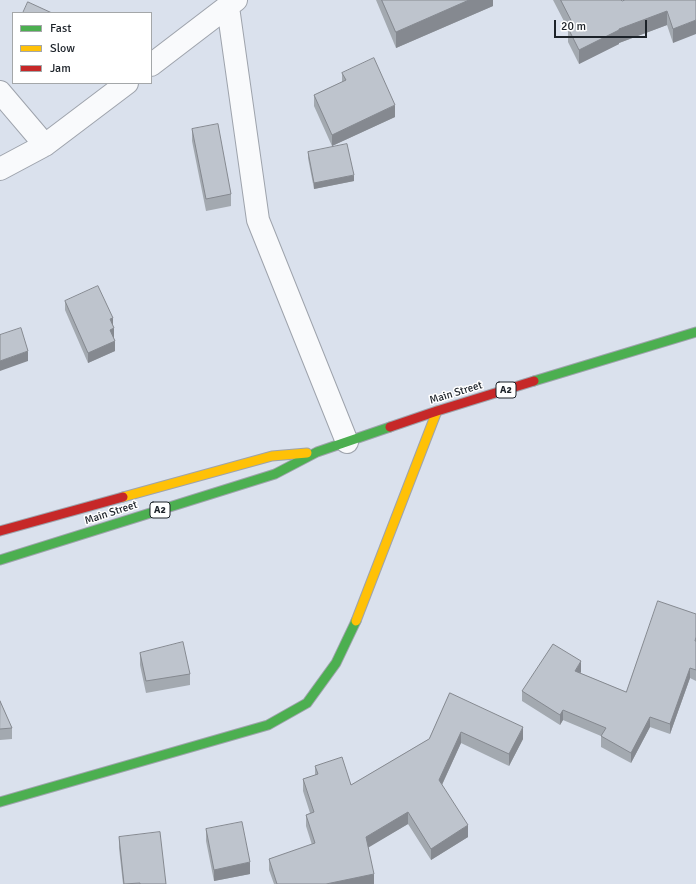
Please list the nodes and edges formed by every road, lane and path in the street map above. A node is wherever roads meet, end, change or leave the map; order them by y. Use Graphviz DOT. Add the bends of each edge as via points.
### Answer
graph roads {
  1 [pos="232,3"];
  2 [pos="152,64"];
  3 [pos="126,84"];
  4 [pos="0,92"];
  5 [pos="45,145"];
  6 [pos="0,169"];
  7 [pos="696,332"];
  8 [pos="437,411"];
  9 [pos="347,442"];
  10 [pos="317,452"];
  11 [pos="0,531"];
  12 [pos="0,560"];
  13 [pos="0,802"];
  1 -- 2 [label="street"];
  1 -- 9 [label="street" via="258,220"];
  3 -- 5 [label="street"];
  4 -- 5 [label="street"];
  5 -- 6 [label="street"];
  7 -- 8 [label="main road, Main Street / A2"];
  8 -- 9 [label="main road, Main Street / A2"];
  8 -- 13 [label="main road" via="354,625 336,663 308,702 268,725"];
  9 -- 10 [label="main road, Main Street / A2"];
  10 -- 11 [label="main road, Main Street / A2" via="272,456"];
  10 -- 12 [label="main road, Main Street / A2" via="275,474"];
}
